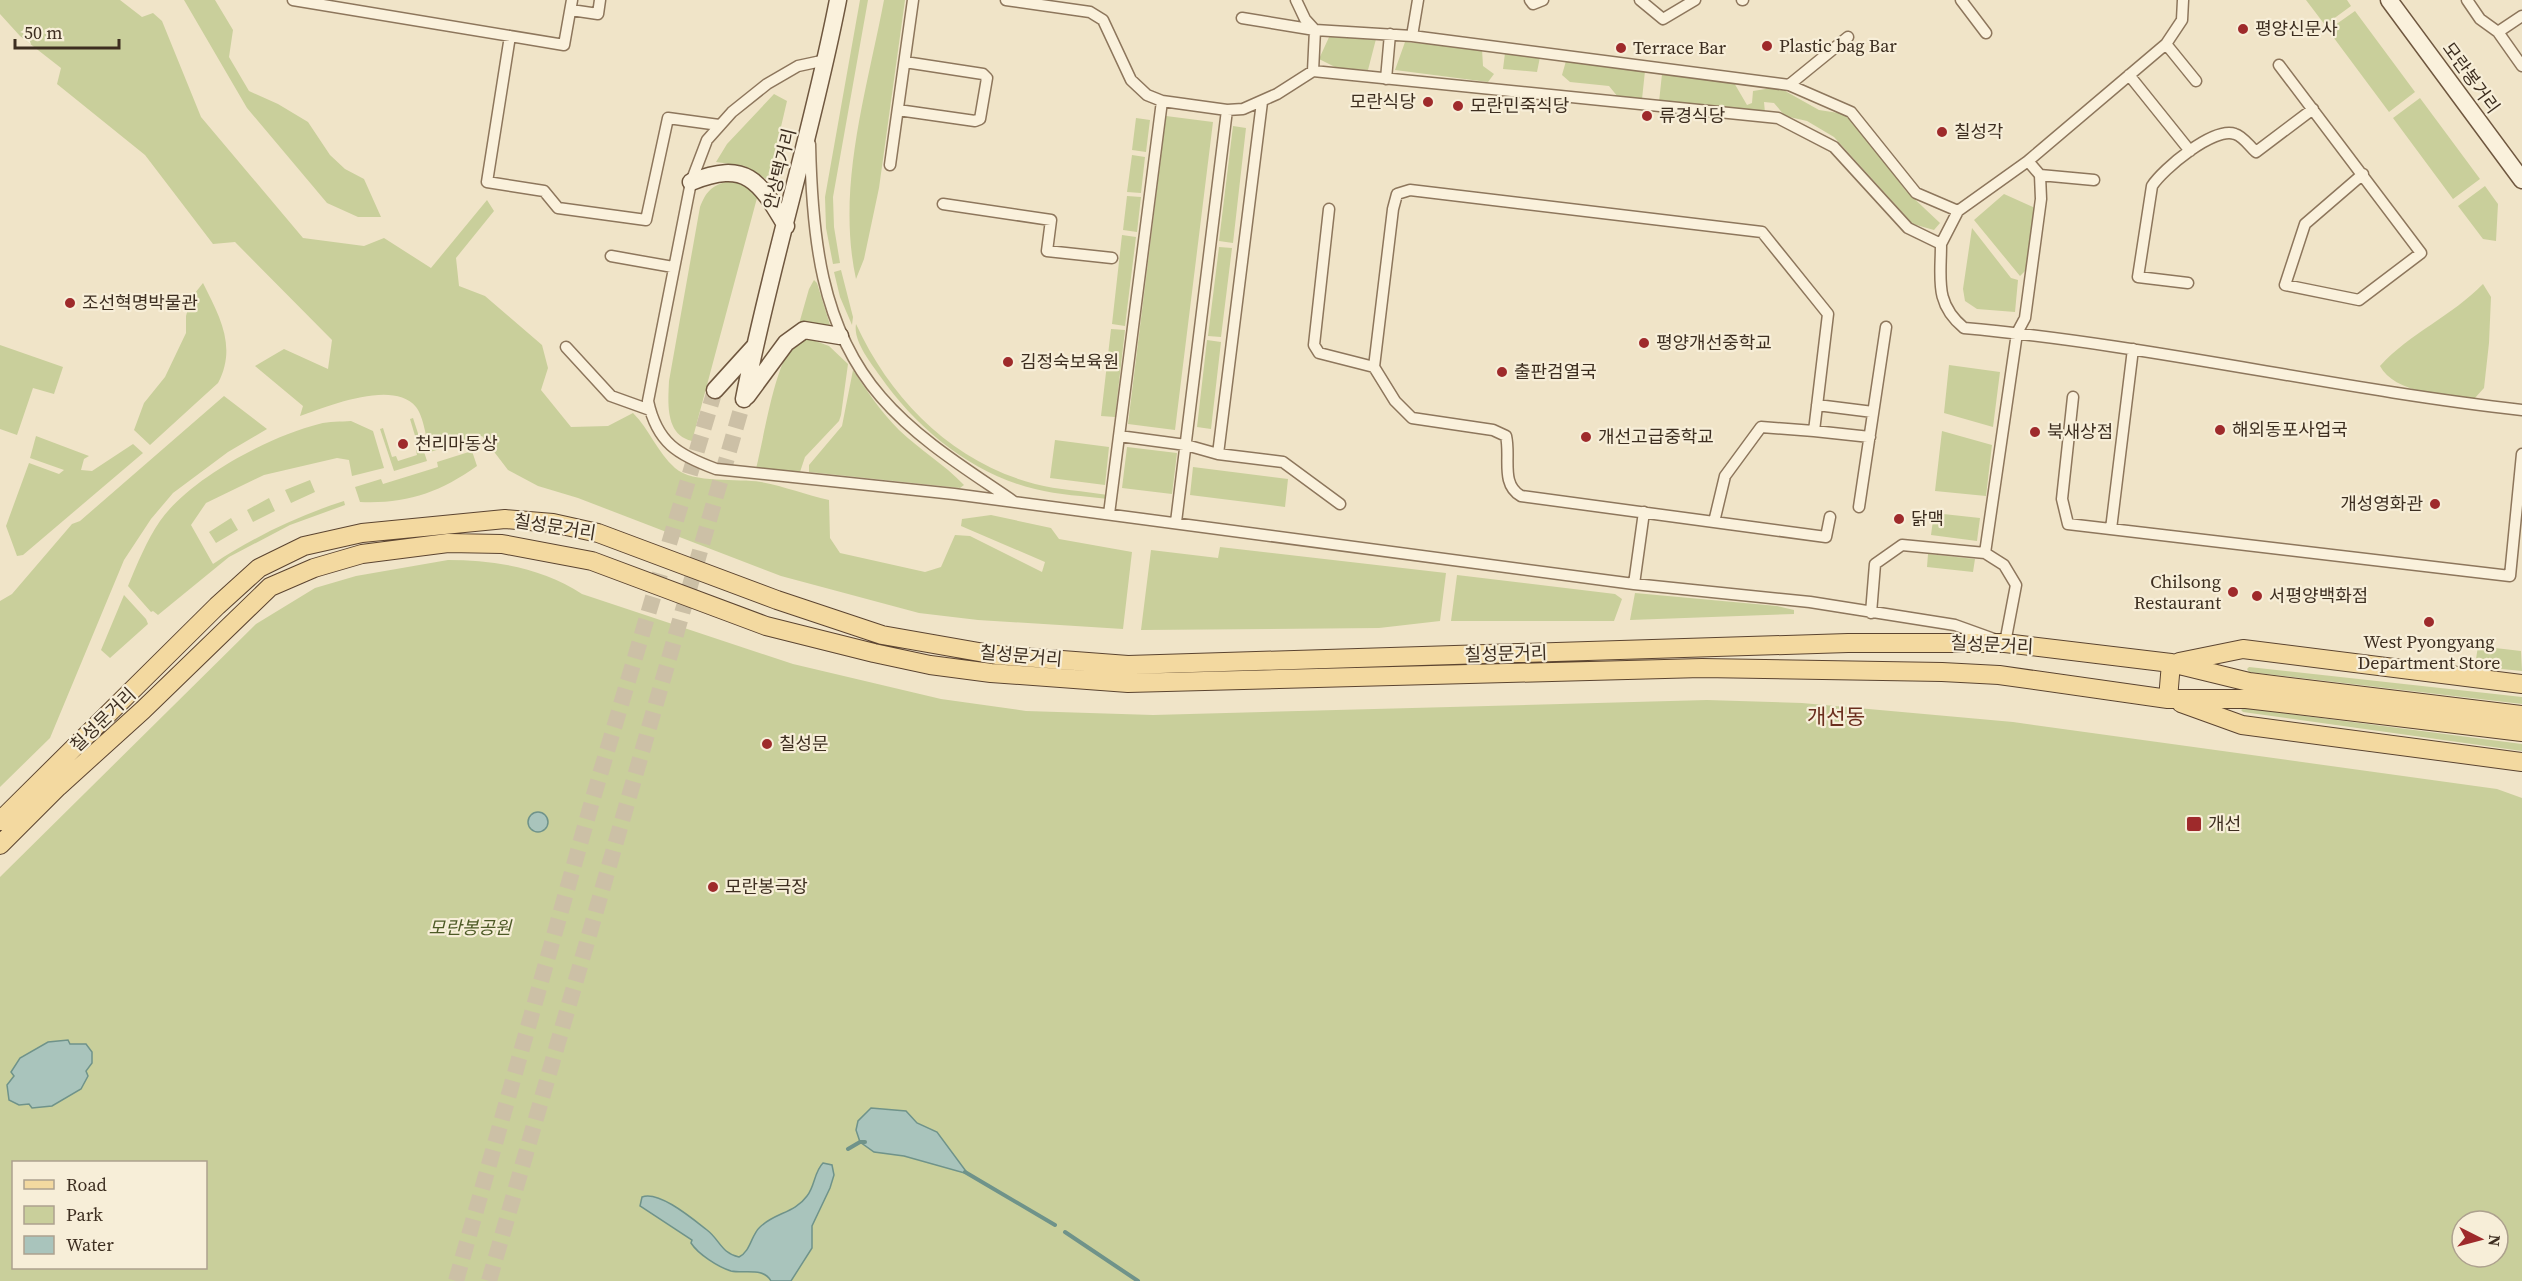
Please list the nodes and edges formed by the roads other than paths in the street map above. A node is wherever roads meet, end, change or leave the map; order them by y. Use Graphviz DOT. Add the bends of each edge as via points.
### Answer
graph roads {
  1 [pos="293,0"];
  2 [pos="600,0"];
  3 [pos="838,0"];
  4 [pos="913,0"];
  5 [pos="1006,0"];
  6 [pos="1296,0"];
  7 [pos="1418,0"];
  8 [pos="1530,0"];
  9 [pos="1543,0"];
  10 [pos="1640,0"];
  11 [pos="1695,0"];
  12 [pos="1961,0"];
  13 [pos="2183,0"];
  14 [pos="2389,0"];
  15 [pos="2467,0"];
  16 [pos="1037,2"];
  17 [pos="571,5"];
  18 [pos="2522,16"];
  19 [pos="1242,18"];
  20 [pos="1315,30"];
  21 [pos="2498,32"];
  22 [pos="1986,33"];
  23 [pos="1390,34"];
  24 [pos="510,36"];
  25 [pos="1412,36"];
  26 [pos="1848,37"];
  27 [pos="2166,44"];
  28 [pos="826,60"];
  29 [pos="905,62"];
  30 [pos="2279,65"];
  31 [pos="2522,66"];
  32 [pos="1313,72"];
  33 [pos="2129,75"];
  34 [pos="1386,79"];
  35 [pos="2196,81"];
  36 [pos="1789,85"];
  37 [pos="1162,101"];
  38 [pos="1262,102"];
  39 [pos="2313,109"];
  40 [pos="898,110"];
  41 [pos="1227,110"];
  42 [pos="719,125"];
  43 [pos="810,131"];
  44 [pos="2190,151"];
  45 [pos="2028,161"];
  46 [pos="890,165"];
  47 [pos="2363,174"];
  48 [pos="2040,175"];
  49 [pos="2094,180"];
  50 [pos="2522,180"];
  51 [pos="691,182"];
  52 [pos="943,204"];
  53 [pos="1329,209"];
  54 [pos="1958,211"];
  55 [pos="786,226"];
  56 [pos="1941,244"];
  57 [pos="611,256"];
  58 [pos="1112,258"];
  59 [pos="673,267"];
  60 [pos="2188,283"];
  61 [pos="1886,327"];
  62 [pos="2017,333"];
  63 [pos="840,336"];
  64 [pos="754,346"];
  65 [pos="566,347"];
  66 [pos="2133,348"];
  67 [pos="1374,367"];
  68 [pos="715,390"];
  69 [pos="2073,397"];
  70 [pos="1817,405"];
  71 [pos="650,410"];
  72 [pos="2522,410"];
  73 [pos="1873,412"];
  74 [pos="1814,431"];
  75 [pos="1119,436"];
  76 [pos="1870,437"];
  77 [pos="1186,445"];
  78 [pos="1218,454"];
  79 [pos="2522,454"];
  80 [pos="1016,503"];
  81 [pos="1340,504"];
  82 [pos="1859,507"];
  83 [pos="1644,512"];
  84 [pos="1109,514"];
  85 [pos="1830,517"];
  86 [pos="1176,522"];
  87 [pos="1714,522"];
  88 [pos="2111,529"];
  89 [pos="1985,553"];
  90 [pos="1634,584"];
  91 [pos="1871,613"];
  92 [pos="2005,643"];
  93 [pos="2171,663"];
  94 [pos="2522,684"];
  95 [pos="2168,699"];
  96 [pos="2522,715"];
  97 [pos="2522,732"];
  98 [pos="2522,762"];
  99 [pos="0,821"];
  100 [pos="0,845"];
  1 -- 24 [label="street"];
  2 -- 17 [label="street" via="598,14"];
  3 -- 28 [label="main road, 안상택거리"];
  4 -- 29 [label="street"];
  5 -- 16 [label="street"];
  6 -- 20 [label="street"];
  7 -- 25 [label="street"];
  8 -- 9 [label="street" via="1533,4"];
  10 -- 11 [label="street" via="1663,19"];
  12 -- 22 [label="street"];
  13 -- 27 [label="street" via="2182,20"];
  14 -- 50 [label="main road, 모란봉거리"];
  15 -- 21 [label="street" via="2480,19"];
  16 -- 37 [label="street" via="1090,12 1103,20 1131,80 1147,95"];
  17 -- 24 [label="street" via="564,45"];
  18 -- 21 [label="street"];
  19 -- 20 [label="street"];
  20 -- 23 [label="street"];
  20 -- 32 [label="street"];
  21 -- 31 [label="street"];
  23 -- 25 [label="street"];
  23 -- 34 [label="street"];
  24 -- 42 [label="street" via="487,182 544,191 558,208 646,220 668,118"];
  25 -- 36 [label="street"];
  26 -- 36 [label="street"];
  27 -- 33 [label="street"];
  27 -- 35 [label="street"];
  28 -- 42 [label="street" via="798,66 767,84"];
  28 -- 43 [label="main road, 안상택거리"];
  29 -- 40 [label="street"];
  29 -- 40 [label="street" via="983,74 987,78 980,119 975,121"];
  30 -- 39 [label="street"];
  32 -- 34 [label="street"];
  32 -- 38 [label="street"];
  33 -- 44 [label="street"];
  33 -- 45 [label="street"];
  34 -- 56 [label="street" via="1778,118 1834,147 1908,228"];
  36 -- 54 [label="street" via="1851,112 1916,193"];
  37 -- 41 [label="street"];
  37 -- 75 [label="street"];
  38 -- 41 [label="street" via="1243,110"];
  38 -- 78 [label="street"];
  39 -- 44 [label="street" via="2256,152 2237,134 2222,132"];
  39 -- 47 [label="street"];
  40 -- 46 [label="street"];
  41 -- 77 [label="street"];
  42 -- 51 [label="street" via="707,140"];
  43 -- 55 [label="main road, 안상택거리"];
  43 -- 63 [label="street" via="816,239"];
  44 -- 60 [label="street" via="2158,176 2152,186 2138,278"];
  45 -- 48 [label="street"];
  45 -- 54 [label="street"];
  47 -- 47 [label="street" via="2305,224 2285,285 2359,300 2421,253"];
  48 -- 49 [label="street"];
  48 -- 62 [label="street" via="2041,199 2025,318"];
  51 -- 55 [label="main road" via="713,173 745,177 767,194"];
  51 -- 59 [label="street"];
  52 -- 58 [label="street" via="1051,220 1047,251"];
  53 -- 67 [label="street" via="1314,345 1319,353"];
  54 -- 56 [label="street"];
  55 -- 64 [label="main road, 안상택거리"];
  56 -- 62 [label="street" via="1941,298 1950,317 1964,328"];
  57 -- 59 [label="street"];
  59 -- 71 [label="street" via="648,401"];
  61 -- 73 [label="street"];
  62 -- 66 [label="street"];
  62 -- 89 [label="street"];
  63 -- 64 [label="main road, 안상택거리" via="804,330 786,343 744,399"];
  63 -- 80 [label="street" via="880,397 911,427"];
  64 -- 68 [label="main road"];
  65 -- 71 [label="street" via="611,396"];
  66 -- 72 [label="street" via="2420,398"];
  66 -- 88 [label="street"];
  67 -- 70 [label="street" via="1393,209 1397,194 1410,190 1762,232 1828,314"];
  67 -- 83 [label="street" via="1395,401 1412,418 1493,430 1506,436 1508,481 1512,491 1521,496"];
  69 -- 88 [label="street" via="2062,499 2068,524"];
  70 -- 73 [label="street"];
  70 -- 74 [label="street"];
  71 -- 80 [label="street" via="653,425 668,443 692,460 716,469"];
  73 -- 76 [label="street"];
  74 -- 76 [label="street"];
  74 -- 87 [label="street" via="1761,427 1725,476"];
  75 -- 77 [label="street"];
  75 -- 84 [label="street"];
  76 -- 82 [label="street"];
  77 -- 78 [label="street"];
  77 -- 86 [label="street"];
  78 -- 81 [label="street" via="1283,462"];
  79 -- 88 [label="street" via="2510,576"];
  80 -- 84 [label="street"];
  83 -- 87 [label="street"];
  83 -- 90 [label="street"];
  84 -- 86 [label="street"];
  85 -- 87 [label="street" via="1826,537"];
  86 -- 90 [label="street"];
  89 -- 91 [label="street" via="1902,545 1875,564"];
  89 -- 92 [label="street" via="2004,565 2016,585"];
  90 -- 91 [label="street" via="1810,602"];
  91 -- 92 [label="street" via="1955,625"];
  92 -- 93 [label="main road, 칠성문거리"];
  92 -- 99 [label="main road, 칠성문거리" via="1848,643 1128,665 1007,656 882,635 598,532 505,519 448,522 362,533 304,546 259,568"];
  93 -- 94 [label="main road, 칠성문거리" via="2243,649"];
  93 -- 95 [label="main road"];
  93 -- 96 [label="main road, 칠성문거리" via="2249,682"];
  95 -- 97 [label="main road, 칠성문거리" via="2247,699"];
  95 -- 98 [label="main road, 칠성문거리" via="2242,724"];
  95 -- 100 [label="main road, 칠성문거리" via="1999,675 1886,670 1701,668 1128,683 991,673 930,665 766,626 592,561 502,544 448,543 362,554 314,567 270,587"];
}
